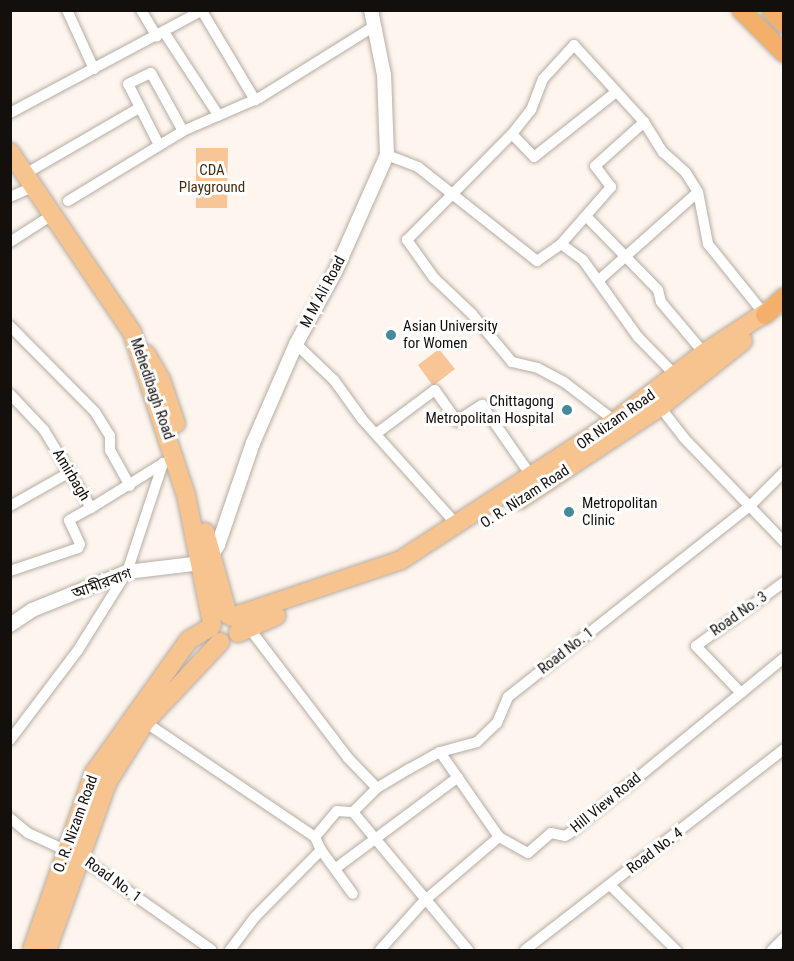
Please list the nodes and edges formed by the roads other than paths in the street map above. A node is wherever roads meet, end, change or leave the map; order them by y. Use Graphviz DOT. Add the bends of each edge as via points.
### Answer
graph roads {
  1 [pos="67,10"];
  2 [pos="141,10"];
  3 [pos="371,10"];
  4 [pos="741,10"];
  5 [pos="756,10"];
  6 [pos="771,10"];
  7 [pos="203,11"];
  8 [pos="783,24"];
  9 [pos="374,27"];
  10 [pos="160,34"];
  11 [pos="783,39"];
  12 [pos="783,53"];
  13 [pos="94,69"];
  14 [pos="616,92"];
  15 [pos="255,100"];
  16 [pos="139,108"];
  17 [pos="10,113"];
  18 [pos="219,116"];
  19 [pos="644,122"];
  20 [pos="183,131"];
  21 [pos="512,134"];
  22 [pos="159,145"];
  23 [pos="10,152"];
  24 [pos="387,155"];
  25 [pos="29,180"];
  26 [pos="698,192"];
  27 [pos="454,196"];
  28 [pos="10,197"];
  29 [pos="68,201"];
  30 [pos="52,215"];
  31 [pos="586,216"];
  32 [pos="10,242"];
  33 [pos="561,244"];
  34 [pos="623,257"];
  35 [pos="598,280"];
  36 [pos="783,299"];
  37 [pos="783,312"];
  38 [pos="765,315"];
  39 [pos="10,326"];
  40 [pos="132,332"];
  41 [pos="296,344"];
  42 [pos="704,353"];
  43 [pos="677,377"];
  44 [pos="10,394"];
  45 [pos="660,407"];
  46 [pos="615,421"];
  47 [pos="377,433"];
  48 [pos="169,459"];
  49 [pos="70,472"];
  50 [pos="783,472"];
  51 [pos="532,477"];
  52 [pos="130,486"];
  53 [pos="10,506"];
  54 [pos="750,506"];
  55 [pos="91,508"];
  56 [pos="458,526"];
  57 [pos="783,542"];
  58 [pos="204,557"];
  59 [pos="10,571"];
  60 [pos="127,573"];
  61 [pos="783,582"];
  62 [pos="10,625"];
  63 [pos="229,625"];
  64 [pos="783,658"];
  65 [pos="741,693"];
  66 [pos="145,722"];
  67 [pos="10,740"];
  68 [pos="783,749"];
  69 [pos="440,752"];
  70 [pos="458,777"];
  71 [pos="377,788"];
  72 [pos="353,812"];
  73 [pos="10,818"];
  74 [pos="315,837"];
  75 [pos="499,837"];
  76 [pos="373,840"];
  77 [pos="321,850"];
  78 [pos="73,854"];
  79 [pos="336,868"];
  80 [pos="610,885"];
  81 [pos="353,894"];
  82 [pos="424,901"];
  83 [pos="783,938"];
  84 [pos="32,951"];
  85 [pos="47,951"];
  86 [pos="212,951"];
  87 [pos="230,951"];
  88 [pos="380,951"];
  89 [pos="468,951"];
  90 [pos="525,951"];
  91 [pos="676,951"];
  92 [pos="772,951"];
  1 -- 13 [label="street"];
  2 -- 10 [label="street"];
  3 -- 9 [label="street, M M Ali Road"];
  4 -- 12 [label="highway"];
  5 -- 11 [label="highway"];
  6 -- 8 [label="highway"];
  7 -- 10 [label="street"];
  7 -- 15 [label="street"];
  9 -- 15 [label="street"];
  9 -- 24 [label="street, M M Ali Road" via="384,75"];
  10 -- 13 [label="street"];
  10 -- 18 [label="street"];
  13 -- 17 [label="street"];
  14 -- 19 [label="street"];
  14 -- 21 [label="street" via="534,157"];
  14 -- 21 [label="street" via="574,45 543,79 531,110"];
  15 -- 18 [label="street"];
  16 -- 20 [label="street" via="127,86 151,73"];
  16 -- 22 [label="street"];
  16 -- 25 [label="street"];
  18 -- 20 [label="street"];
  19 -- 26 [label="street" via="663,152"];
  19 -- 31 [label="street" via="595,166 611,187"];
  20 -- 22 [label="street"];
  21 -- 27 [label="street"];
  22 -- 29 [label="street"];
  23 -- 25 [label="main road, Mehedibagh Road"];
  24 -- 27 [label="street" via="418,167"];
  24 -- 41 [label="street, M M Ali Road" via="336,270"];
  25 -- 28 [label="street"];
  25 -- 30 [label="main road, Mehedibagh Road"];
  26 -- 34 [label="street"];
  26 -- 38 [label="street" via="708,244"];
  27 -- 33 [label="street" via="537,261"];
  27 -- 46 [label="street" via="407,240 434,278 472,314 512,362 538,368 564,382"];
  30 -- 32 [label="street"];
  30 -- 40 [label="main road, Mehedibagh Road"];
  31 -- 33 [label="street"];
  31 -- 34 [label="street"];
  33 -- 35 [label="street" via="583,260"];
  34 -- 35 [label="street"];
  34 -- 42 [label="street" via="658,290 661,303"];
  35 -- 43 [label="street" via="638,337"];
  36 -- 38 [label="highway"];
  37 -- 45 [label="main road, O. R. Nizam Road"];
  38 -- 42 [label="main road, OR Nizam Road"];
  39 -- 52 [label="street" via="95,412 110,436 110,450"];
  40 -- 48 [label="main road, Mehedibagh Road"];
  40 -- 58 [label="main road" via="161,380"];
  41 -- 47 [label="street" via="334,380"];
  41 -- 58 [label="street, M M Ali Road"];
  42 -- 43 [label="main road, OR Nizam Road"];
  43 -- 46 [label="main road, OR Nizam Road"];
  44 -- 49 [label="street, Amirbagh" via="44,430"];
  45 -- 54 [label="street" via="684,438"];
  45 -- 63 [label="main road, O. R. Nizam Road" via="453,543 409,566"];
  46 -- 51 [label="main road, OR Nizam Road"];
  47 -- 51 [label="street" via="435,390 457,421 482,405"];
  47 -- 56 [label="street"];
  48 -- 52 [label="street, Amirbagh"];
  48 -- 58 [label="main road, Mehedibagh Road"];
  48 -- 60 [label="street"];
  49 -- 53 [label="street"];
  49 -- 55 [label="street, Amirbagh"];
  50 -- 54 [label="street, Road No. 1"];
  51 -- 56 [label="main road, OR Nizam Road"];
  52 -- 55 [label="street, Amirbagh"];
  54 -- 57 [label="street"];
  54 -- 69 [label="street, Road No. 1" via="507,697 497,723 477,742"];
  55 -- 59 [label="street" via="69,520 80,544 78,549"];
  56 -- 63 [label="main road, OR Nizam Road" via="401,560"];
  58 -- 60 [label="street, আমীরবাগ"];
  58 -- 63 [label="main road, Mehedibagh Road"];
  60 -- 62 [label="street, আমীরবাগ" via="32,610"];
  60 -- 67 [label="street" via="78,651"];
  61 -- 65 [label="street, Road No. 3" via="696,646"];
  63 -- 66 [label="main road, O. R. Nizam Road"];
  63 -- 71 [label="street"];
  63 -- 78 [label="main road, O. R. Nizam Road" via="189,640 94,773"];
  64 -- 65 [label="street, Hill View Road"];
  65 -- 75 [label="street, Hill View Road" via="565,836 551,832 528,853"];
  66 -- 74 [label="street"];
  66 -- 78 [label="main road, O. R. Nizam Road" via="107,783"];
  68 -- 80 [label="street, Road No. 4"];
  69 -- 70 [label="street"];
  69 -- 71 [label="street, Road No. 1"];
  70 -- 75 [label="street"];
  70 -- 76 [label="street"];
  71 -- 72 [label="street, Road No. 1"];
  72 -- 74 [label="street" via="337,811"];
  72 -- 76 [label="street"];
  73 -- 78 [label="street, Road No. 1" via="28,833"];
  74 -- 77 [label="street"];
  75 -- 82 [label="street"];
  76 -- 79 [label="street"];
  76 -- 82 [label="street"];
  77 -- 79 [label="street"];
  77 -- 87 [label="street" via="255,917"];
  78 -- 84 [label="main road, O. R. Nizam Road"];
  78 -- 85 [label="main road, O. R. Nizam Road"];
  78 -- 86 [label="street, Road No. 1"];
  79 -- 81 [label="street"];
  80 -- 90 [label="street, Road No. 4"];
  80 -- 91 [label="street"];
  82 -- 88 [label="street"];
  82 -- 89 [label="street"];
  83 -- 92 [label="street"];
}
